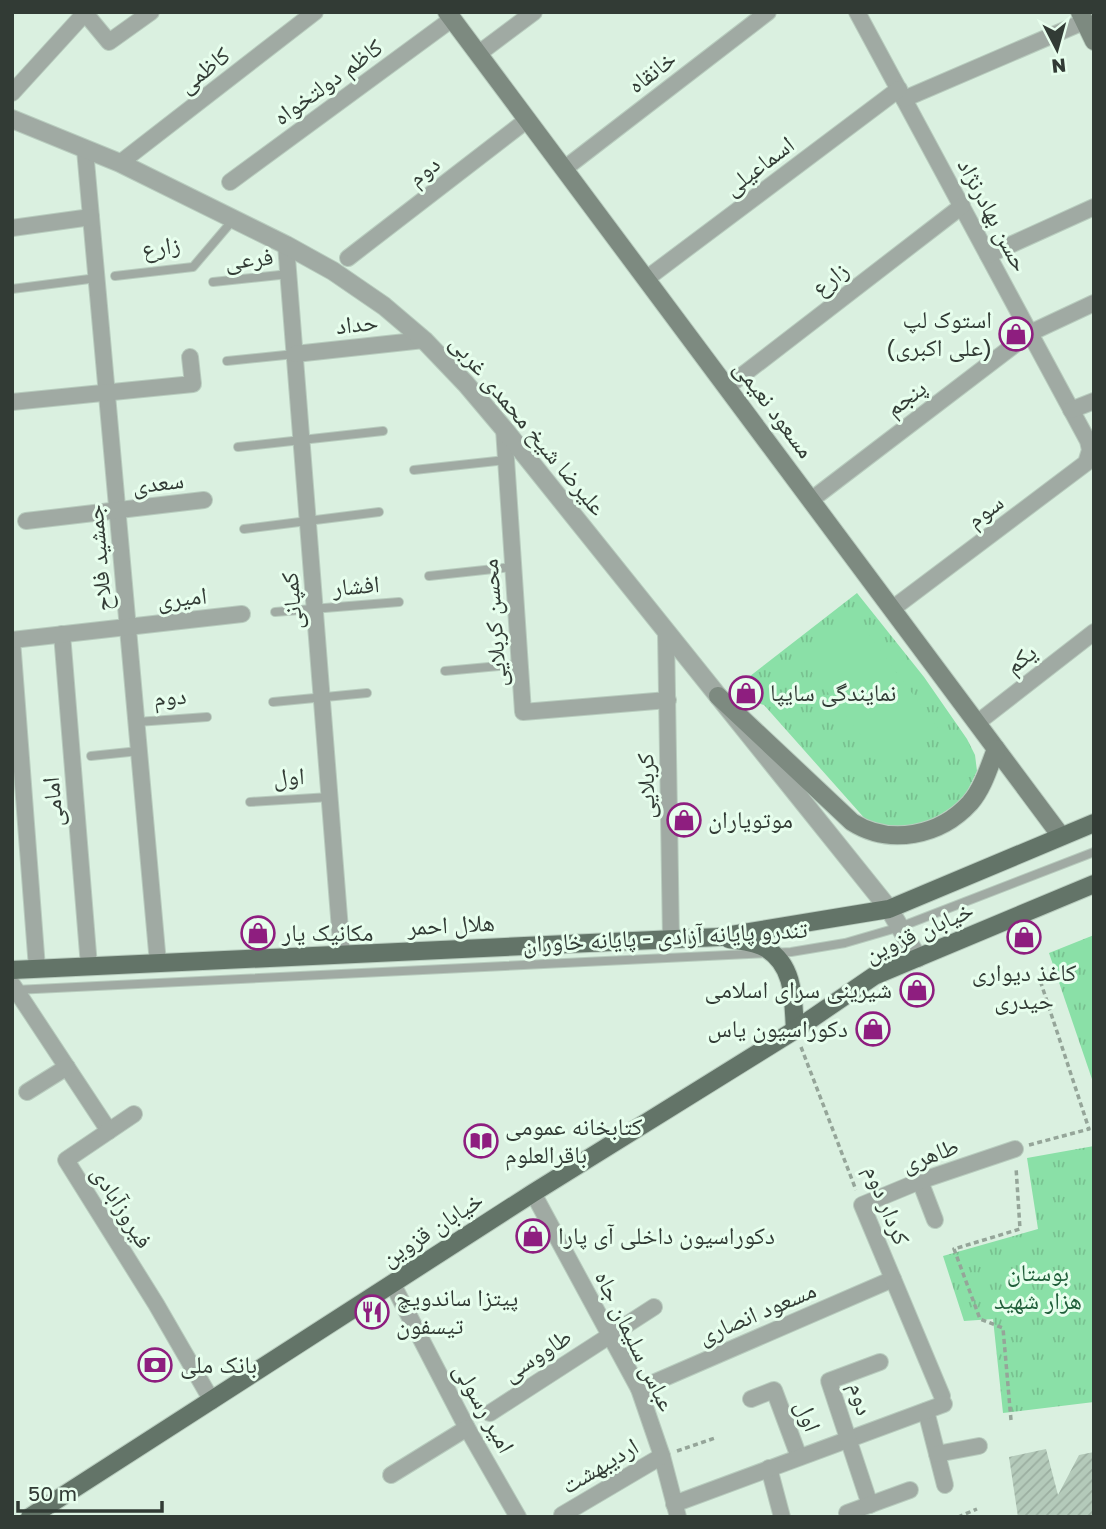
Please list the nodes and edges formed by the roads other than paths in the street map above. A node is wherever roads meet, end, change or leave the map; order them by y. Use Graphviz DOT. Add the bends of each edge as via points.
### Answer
graph roads {
  1 [pos="151,12"];
  2 [pos="315,12"];
  3 [pos="534,12"];
  4 [pos="768,12"];
  5 [pos="857,12"];
  6 [pos="449,16"];
  7 [pos="1080,17"];
  8 [pos="1094,40"];
  9 [pos="1094,51"];
  10 [pos="478,54"];
  11 [pos="12,93"];
  12 [pos="902,94"];
  13 [pos="12,119"];
  14 [pos="527,120"];
  15 [pos="85,150"];
  16 [pos="120,163"];
  17 [pos="564,169"];
  18 [pos="230,182"];
  19 [pos="961,206"];
  20 [pos="1094,207"];
  21 [pos="91,217"];
  22 [pos="234,219"];
  23 [pos="12,228"];
  24 [pos="286,245"];
  25 [pos="988,255"];
  26 [pos="348,258"];
  27 [pos="289,274"];
  28 [pos="115,276"];
  29 [pos="97,278"];
  30 [pos="646,279"];
  31 [pos="214,282"];
  32 [pos="12,289"];
  33 [pos="1094,303"];
  34 [pos="1030,333"];
  35 [pos="424,340"];
  36 [pos="295,354"];
  37 [pos="190,357"];
  38 [pos="227,361"];
  39 [pos="727,387"];
  40 [pos="107,391"];
  41 [pos="1094,401"];
  42 [pos="12,402"];
  43 [pos="1071,410"];
  44 [pos="504,429"];
  45 [pos="383,431"];
  46 [pos="302,440"];
  47 [pos="1088,441"];
  48 [pos="238,447"];
  49 [pos="506,460"];
  50 [pos="414,470"];
  51 [pos="204,500"];
  52 [pos="811,500"];
  53 [pos="118,510"];
  54 [pos="379,512"];
  55 [pos="26,521"];
  56 [pos="308,521"];
  57 [pos="244,529"];
  58 [pos="513,567"];
  59 [pos="429,576"];
  60 [pos="400,602"];
  61 [pos="315,609"];
  62 [pos="892,609"];
  63 [pos="275,612"];
  64 [pos="242,614"];
  65 [pos="128,627"];
  66 [pos="666,632"];
  67 [pos="1094,632"];
  68 [pos="62,634"];
  69 [pos="12,640"];
  70 [pos="520,664"];
  71 [pos="444,671"];
  72 [pos="367,693"];
  73 [pos="718,696"];
  74 [pos="322,698"];
  75 [pos="667,701"];
  76 [pos="273,702"];
  77 [pos="207,717"];
  78 [pos="136,722"];
  79 [pos="977,723"];
  80 [pos="996,749"];
  81 [pos="139,751"];
  82 [pos="91,756"];
  83 [pos="330,797"];
  84 [pos="250,802"];
  85 [pos="1094,823"];
  86 [pos="1061,835"];
  87 [pos="1094,852"];
  88 [pos="1094,884"];
  89 [pos="889,909"];
  90 [pos="900,927"];
  91 [pos="719,937"];
  92 [pos="671,939"];
  93 [pos="771,953"];
  94 [pos="342,955"];
  95 [pos="918,958"];
  96 [pos="158,963"];
  97 [pos="89,966"];
  98 [pos="37,968"];
  99 [pos="12,970"];
  100 [pos="14,988"];
  101 [pos="795,1030"];
  102 [pos="67,1067"];
  103 [pos="27,1092"];
  104 [pos="134,1114"];
  105 [pos="108,1131"];
  106 [pos="1015,1149"];
  107 [pos="920,1181"];
  108 [pos="533,1193"];
  109 [pos="862,1205"];
  110 [pos="935,1220"];
  111 [pos="893,1279"];
  112 [pos="392,1283"];
  113 [pos="654,1307"];
  114 [pos="609,1335"];
  115 [pos="880,1362"];
  116 [pos="639,1389"];
  117 [pos="751,1399"];
  118 [pos="212,1401"];
  119 [pos="926,1411"];
  120 [pos="490,1413"];
  121 [pos="467,1428"];
  122 [pos="849,1439"];
  123 [pos="979,1446"];
  124 [pos="937,1454"];
  125 [pos="662,1456"];
  126 [pos="799,1457"];
  127 [pos="769,1468"];
  128 [pos="391,1475"];
  129 [pos="945,1485"];
  130 [pos="910,1490"];
  131 [pos="870,1505"];
  132 [pos="676,1510"];
  133 [pos="848,1513"];
  134 [pos="562,1515"];
  135 [pos="30,1517"];
  136 [pos="519,1517"];
  137 [pos="782,1517"];
  1 -- 11 [label="street" via="110,43 85,13"];
  2 -- 16 [label="street, کاظمی"];
  3 -- 10 [label="street"];
  4 -- 17 [label="street, خانقاه"];
  5 -- 12 [label="street, حسن بهادرنژاد"];
  6 -- 10 [label="main road, مسعود نعیمی"];
  6 -- 18 [label="street, کاظم دولتخواه"];
  7 -- 8 [label="main road"];
  7 -- 9 [label="lane"];
  7 -- 12 [label="street, اسماعیلی"];
  10 -- 14 [label="main road, مسعود نعیمی"];
  12 -- 19 [label="street, حسن بهادرنژاد"];
  12 -- 30 [label="street, اسماعیلی"];
  13 -- 15 [label="street, علیرضا شیخ محمدی غربی"];
  14 -- 17 [label="main road, مسعود نعیمی"];
  14 -- 26 [label="street, دوم"];
  15 -- 16 [label="street, علیرضا شیخ محمدی غربی"];
  15 -- 21 [label="street, جمشید فلاح"];
  16 -- 22 [label="street, علیرضا شیخ محمدی غربی"];
  17 -- 30 [label="main road, مسعود نعیمی"];
  19 -- 25 [label="street, حسن بهادرنژاد"];
  19 -- 39 [label="street, زارع"];
  20 -- 25 [label="street"];
  21 -- 23 [label="street"];
  21 -- 29 [label="street, جمشید فلاح"];
  22 -- 24 [label="street, علیرضا شیخ محمدی غربی"];
  22 -- 28 [label="lane, زارع" via="193,267"];
  24 -- 27 [label="street, کمپانی"];
  24 -- 35 [label="street, علیرضا شیخ محمدی غربی" via="384,306"];
  25 -- 34 [label="street, حسن بهادرنژاد"];
  27 -- 31 [label="lane, فرعی"];
  27 -- 36 [label="street, کمپانی"];
  29 -- 32 [label="lane"];
  29 -- 40 [label="street, جمشید فلاح"];
  30 -- 39 [label="main road, مسعود نعیمی"];
  33 -- 34 [label="street, پنجم"];
  34 -- 43 [label="street, حسن بهادرنژاد"];
  34 -- 52 [label="street, پنجم"];
  35 -- 36 [label="street, حداد"];
  35 -- 44 [label="street, علیرضا شیخ محمدی غربی"];
  36 -- 38 [label="lane"];
  36 -- 46 [label="street, کمپانی"];
  37 -- 40 [label="street" via="193,384"];
  39 -- 52 [label="main road, مسعود نعیمی"];
  40 -- 42 [label="street"];
  40 -- 53 [label="street, جمشید فلاح"];
  41 -- 43 [label="street"];
  43 -- 47 [label="street, حسن بهادرنژاد"];
  44 -- 49 [label="street, محسن کربلایی"];
  44 -- 66 [label="street, علیرضا شیخ محمدی غربی"];
  45 -- 46 [label="lane"];
  46 -- 48 [label="lane"];
  46 -- 56 [label="street, کمپانی"];
  47 -- 62 [label="street, سوم" via="1086,463"];
  49 -- 50 [label="lane"];
  49 -- 58 [label="street, محسن کربلایی"];
  51 -- 53 [label="street, سعدی"];
  52 -- 62 [label="main road, مسعود نعیمی"];
  53 -- 55 [label="street, سعدی"];
  53 -- 65 [label="street, جمشید فلاح"];
  54 -- 56 [label="lane"];
  56 -- 57 [label="lane"];
  56 -- 61 [label="street, کمپانی"];
  58 -- 59 [label="lane"];
  58 -- 70 [label="street, محسن کربلایی"];
  60 -- 61 [label="lane, افشار"];
  61 -- 63 [label="lane, افشار"];
  61 -- 74 [label="street, کمپانی"];
  62 -- 79 [label="main road, مسعود نعیمی"];
  64 -- 65 [label="street, امیری"];
  65 -- 68 [label="street, امیری"];
  65 -- 78 [label="street, جمشید فلاح"];
  66 -- 73 [label="street, علیرضا شیخ محمدی غربی"];
  66 -- 75 [label="street, کربلایی"];
  67 -- 79 [label="street, یکم"];
  68 -- 69 [label="street, امیری"];
  68 -- 97 [label="street, امامی"];
  69 -- 98 [label="street"];
  70 -- 71 [label="lane"];
  70 -- 75 [label="street, محسن کربلایی" via="523,712"];
  72 -- 74 [label="lane"];
  73 -- 80 [label="main road" via="852,822 890,837 914,835 957,814 981,786"];
  73 -- 89 [label="street, علیرضا شیخ محمدی غربی"];
  74 -- 76 [label="lane"];
  74 -- 83 [label="street, کمپانی"];
  75 -- 92 [label="street, کربلایی"];
  77 -- 78 [label="lane, دوم"];
  78 -- 81 [label="street, جمشید فلاح"];
  79 -- 80 [label="main road, مسعود نعیمی"];
  80 -- 86 [label="main road, مسعود نعیمی"];
  81 -- 82 [label="lane"];
  81 -- 96 [label="street, جمشید فلاح"];
  83 -- 84 [label="lane, اول"];
  83 -- 94 [label="street, کمپانی"];
  85 -- 86 [label="main road, خیابان قزوین"];
  86 -- 89 [label="main road, خیابان قزوین"];
  87 -- 90 [label="lane, تندرو پایانه آزادی - پایانه خاوران"];
  88 -- 95 [label="main road, خیابان قزوین"];
  89 -- 90 [label="street, علیرضا شیخ محمدی غربی"];
  89 -- 91 [label="main road, هلال احمر"];
  90 -- 93 [label="lane, تندرو پایانه آزادی - پایانه خاوران" via="845,943"];
  90 -- 95 [label="street, علیرضا شیخ محمدی غربی"];
  91 -- 92 [label="main road, هلال احمر"];
  91 -- 93 [label="main road" via="765,947"];
  92 -- 94 [label="main road, هلال احمر"];
  93 -- 100 [label="lane, تندرو پایانه آزادی - پایانه خاوران"];
  93 -- 101 [label="main road" via="782,962 791,983"];
  94 -- 96 [label="main road, هلال احمر"];
  95 -- 101 [label="main road, خیابان قزوین" via="874,976"];
  96 -- 97 [label="main road, هلال احمر"];
  97 -- 98 [label="main road, هلال احمر"];
  98 -- 99 [label="main road, هلال احمر"];
  100 -- 102 [label="street, فیروزآبادی"];
  101 -- 108 [label="main road, خیابان قزوین"];
  102 -- 103 [label="street"];
  102 -- 105 [label="street, فیروزآبادی"];
  104 -- 105 [label="street"];
  105 -- 118 [label="street, فیروزآبادی" via="66,1160"];
  106 -- 107 [label="street, طاهری"];
  107 -- 109 [label="street, طاهری"];
  107 -- 110 [label="street"];
  108 -- 112 [label="main road, خیابان قزوین"];
  108 -- 114 [label="street, عباس سلیمان جاه"];
  109 -- 111 [label="street, کردار دوم"];
  111 -- 116 [label="street, مسعود انصاری"];
  111 -- 119 [label="street, کردار دوم" via="943,1400"];
  112 -- 118 [label="main road, خیابان قزوین"];
  112 -- 121 [label="street, امیر رسولی"];
  113 -- 114 [label="street, طاووسی"];
  114 -- 116 [label="street, عباس سلیمان جاه"];
  114 -- 120 [label="street, طاووسی"];
  115 -- 122 [label="street, دوم" via="829,1381"];
  116 -- 125 [label="street, عباس سلیمان جاه"];
  117 -- 126 [label="street, اول" via="774,1390"];
  118 -- 135 [label="main road, خیابان قزوین"];
  119 -- 122 [label="street, کردار دوم"];
  119 -- 124 [label="street"];
  121 -- 128 [label="street"];
  121 -- 136 [label="street, امیر رسولی"];
  122 -- 126 [label="street, کردار دوم"];
  122 -- 131 [label="street"];
  123 -- 124 [label="street"];
  124 -- 129 [label="street"];
  125 -- 132 [label="street, عباس سلیمان جاه"];
  125 -- 134 [label="street, اردیبهشت"];
  126 -- 127 [label="street, کردار دوم"];
  127 -- 132 [label="street, کردار دوم"];
  127 -- 137 [label="street"];
  130 -- 131 [label="street"];
  131 -- 133 [label="street"];
}
